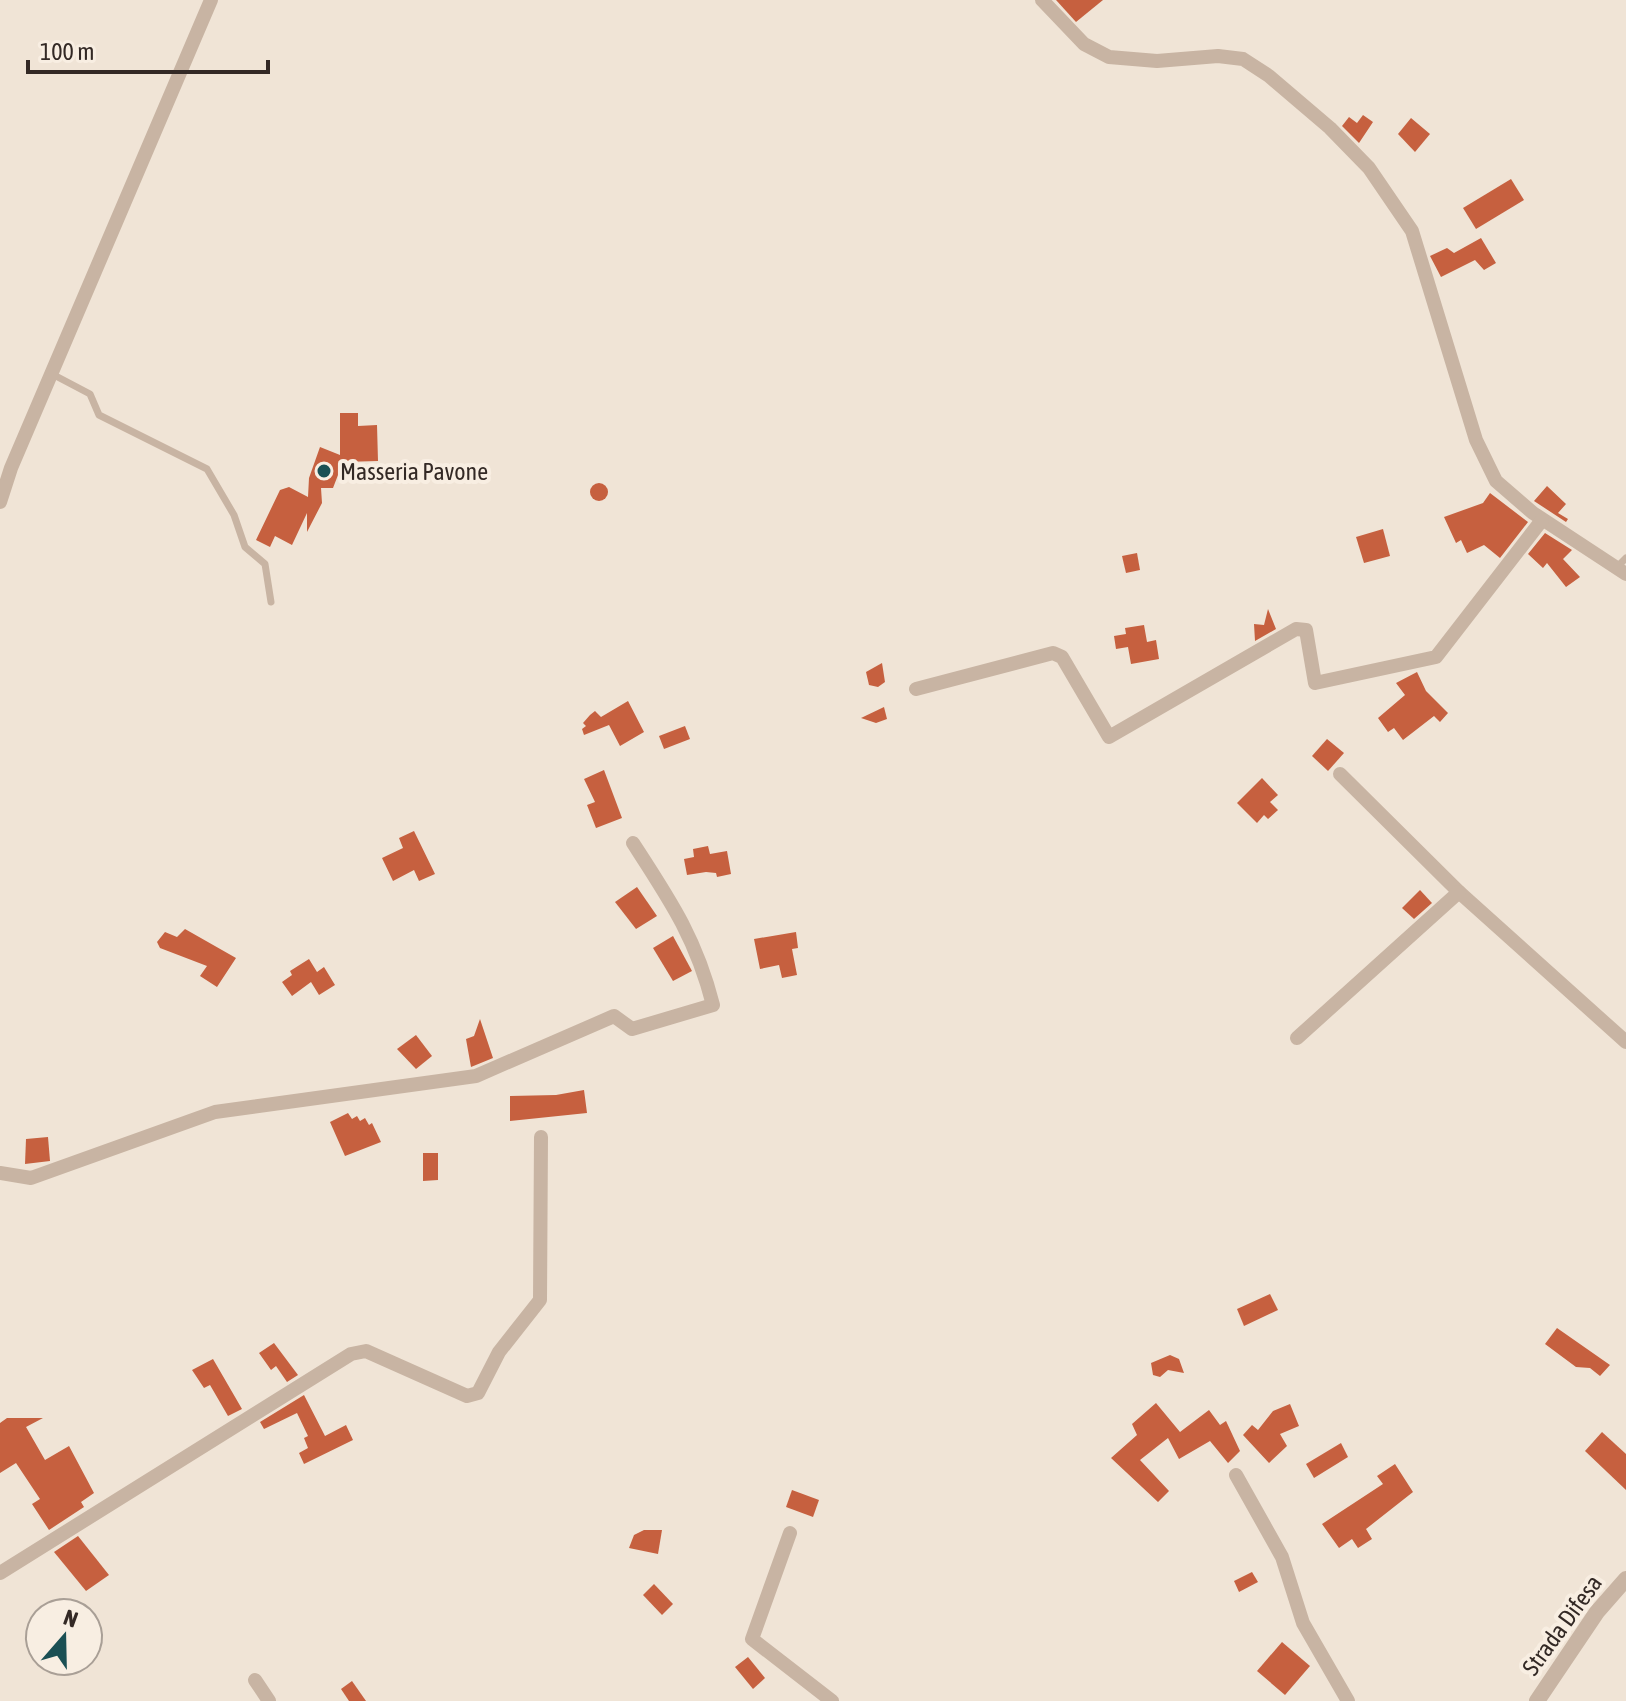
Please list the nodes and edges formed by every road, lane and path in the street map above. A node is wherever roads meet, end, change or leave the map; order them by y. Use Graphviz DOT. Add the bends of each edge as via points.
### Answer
graph roads {
  1 [pos="211,0"];
  2 [pos="1042,0"];
  3 [pos="52,374"];
  4 [pos="0,502"];
  5 [pos="1542,520"];
  6 [pos="1623,566"];
  7 [pos="271,602"];
  8 [pos="916,689"];
  9 [pos="1340,774"];
  10 [pos="633,843"];
  11 [pos="1459,892"];
  12 [pos="1297,1038"];
  13 [pos="1626,1042"];
  14 [pos="541,1137"];
  15 [pos="0,1173"];
  16 [pos="1236,1475"];
  17 [pos="790,1533"];
  18 [pos="0,1573"];
  19 [pos="1626,1579"];
  20 [pos="255,1680"];
  21 [pos="269,1701"];
  22 [pos="832,1701"];
  23 [pos="1348,1701"];
  24 [pos="1537,1701"];
  1 -- 3 [label="street"];
  2 -- 5 [label="street" via="1084,44 1109,57 1243,59 1330,128 1369,168 1412,231 1486,464 1496,481"];
  3 -- 4 [label="street"];
  3 -- 7 [label="lane" via="90,394 99,415 207,469 234,515 245,547 265,564"];
  5 -- 6 [label="street"];
  5 -- 8 [label="street" via="1436,657 1315,683 1306,630 1296,629 1109,737 1062,657 1053,653"];
  9 -- 11 [label="street"];
  10 -- 15 [label="street" via="701,957 713,1005 632,1029 614,1016 476,1076 215,1112 31,1178"];
  11 -- 12 [label="street"];
  11 -- 13 [label="street"];
  14 -- 18 [label="street" via="540,1300 499,1352 478,1393 467,1396 366,1351 351,1354"];
  16 -- 23 [label="street" via="1282,1557 1303,1623"];
  17 -- 22 [label="street" via="752,1639"];
  19 -- 24 [label="street, Strada Difesa"];
  20 -- 21 [label="street"];
}
